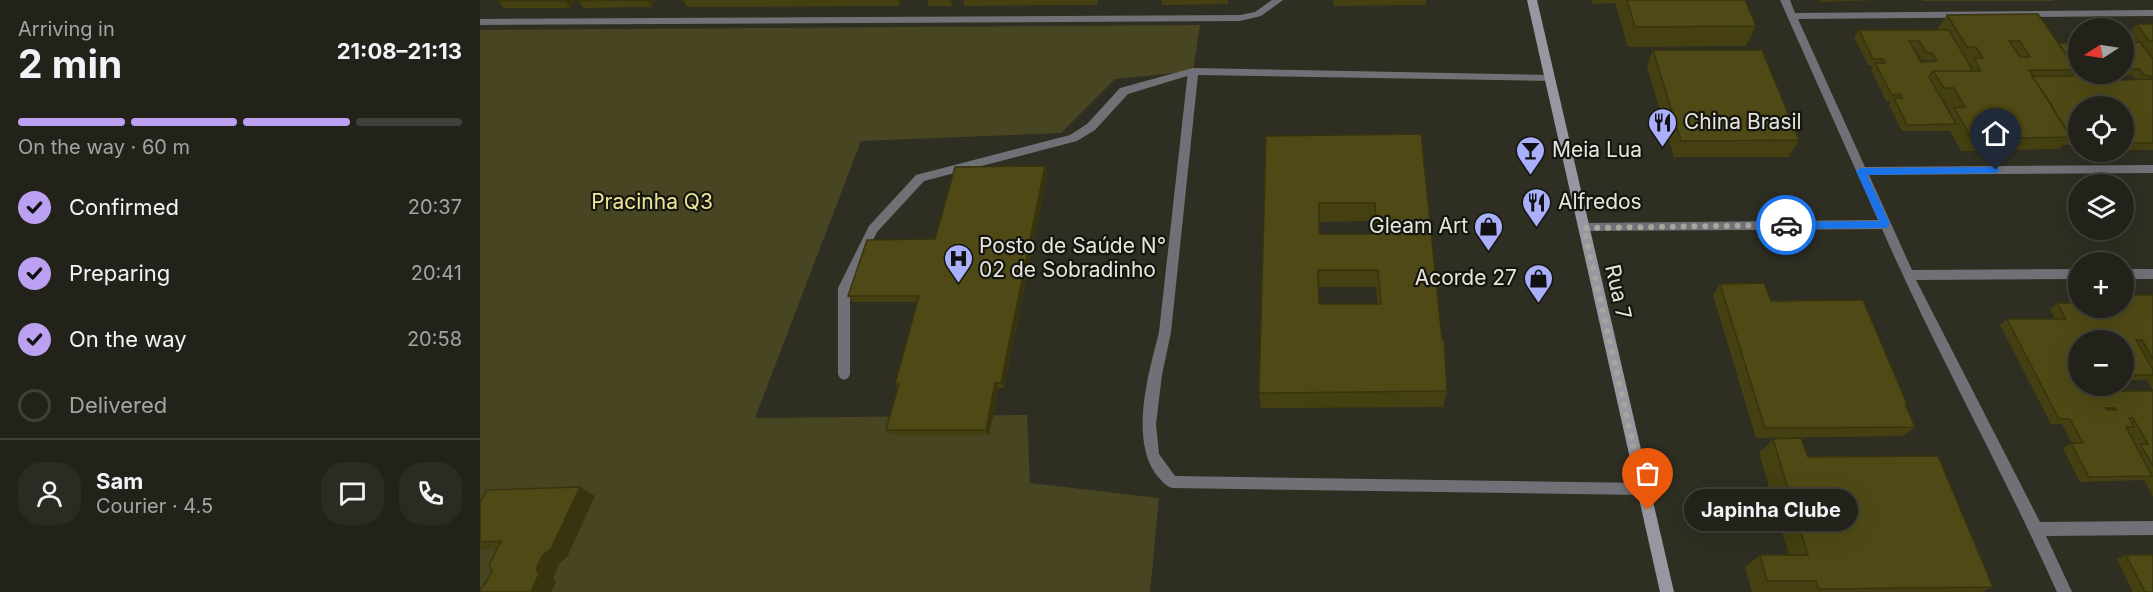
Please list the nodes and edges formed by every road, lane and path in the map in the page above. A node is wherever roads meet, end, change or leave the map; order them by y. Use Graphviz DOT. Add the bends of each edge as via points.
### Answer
graph roads {
  1 [pos="1278,0"];
  2 [pos="1532,0"];
  3 [pos="1785,0"];
  4 [pos="2153,13"];
  5 [pos="1792,16"];
  6 [pos="480,22"];
  7 [pos="1193,71"];
  8 [pos="1550,78"];
  9 [pos="2153,169"];
  10 [pos="1861,171"];
  11 [pos="1886,224"];
  12 [pos="1584,228"];
  13 [pos="2068,274"];
  14 [pos="2134,274"];
  15 [pos="2153,274"];
  16 [pos="1908,275"];
  17 [pos="844,374"];
  18 [pos="1643,489"];
  19 [pos="2153,528"];
  20 [pos="2036,529"];
  21 [pos="1667,592"];
  22 [pos="2065,592"];
  1 -- 6 [label="street" via="1258,14 1240,18"];
  2 -- 8 [label="main road, Rua 7"];
  3 -- 5 [label="street"];
  4 -- 5 [label="street"];
  5 -- 10 [label="street"];
  7 -- 8 [label="street"];
  7 -- 17 [label="street" via="1124,91 1090,128 1073,138 920,178 873,229 844,288"];
  7 -- 18 [label="street" via="1165,332 1147,430 1162,473 1172,482"];
  8 -- 12 [label="main road, Rua 7"];
  9 -- 10 [label="street"];
  10 -- 11 [label="street"];
  11 -- 12 [label="street"];
  11 -- 16 [label="street"];
  12 -- 18 [label="main road, Rua 7"];
  13 -- 16 [label="street"];
  14 -- 15 [label="street"];
  16 -- 20 [label="street"];
  18 -- 21 [label="main road, Rua 7"];
  19 -- 20 [label="street"];
  20 -- 22 [label="street"];
}
